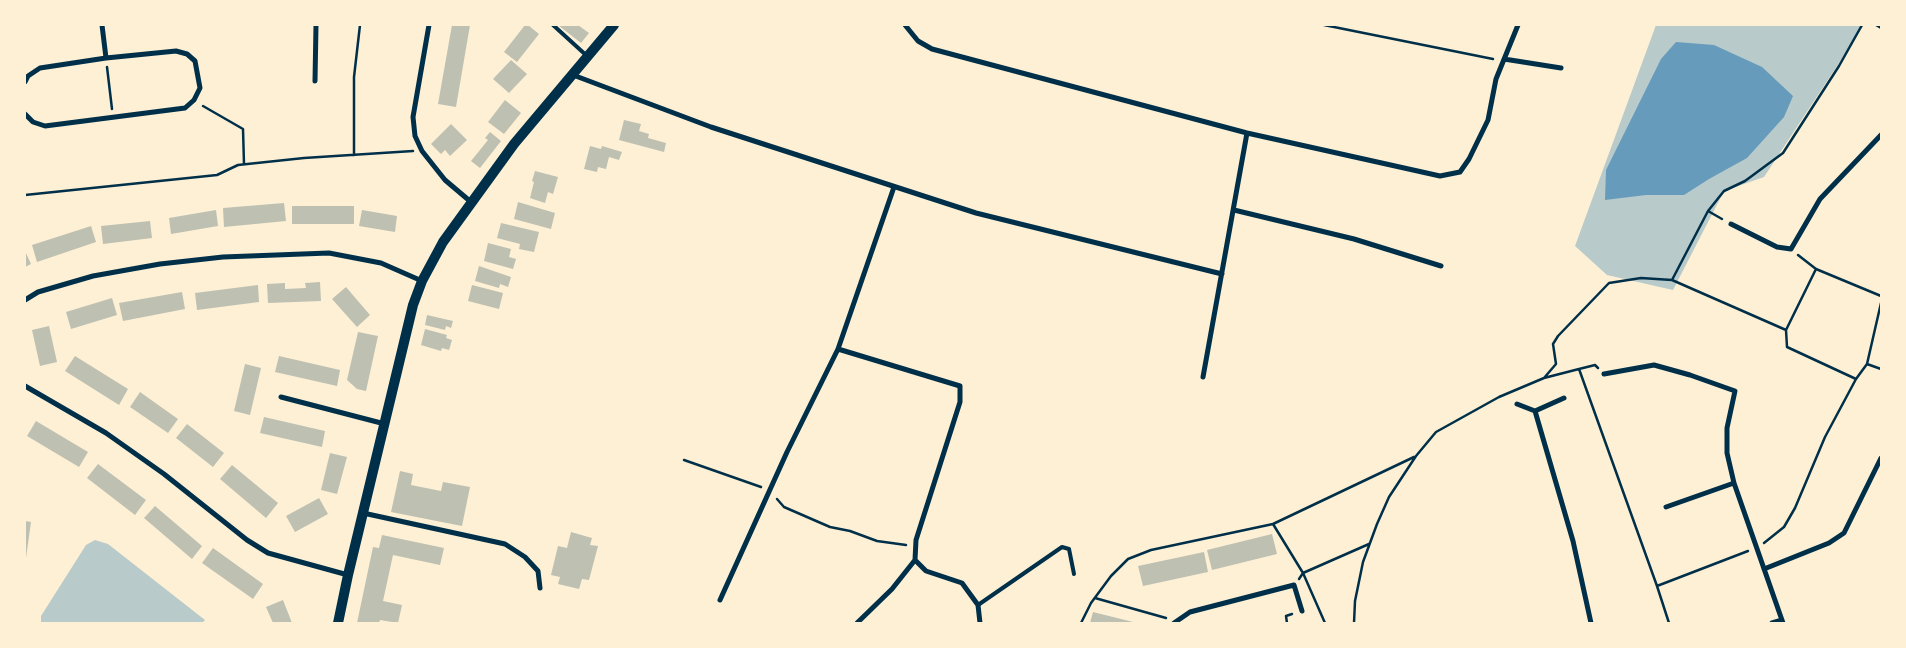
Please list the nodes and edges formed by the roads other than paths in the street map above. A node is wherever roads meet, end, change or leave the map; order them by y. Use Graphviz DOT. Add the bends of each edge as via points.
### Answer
graph roads {
  1 [pos="102,25"];
  2 [pos="316,25"];
  3 [pos="429,25"];
  4 [pos="553,25"];
  5 [pos="614,25"];
  6 [pos="905,25"];
  7 [pos="1518,25"];
  8 [pos="587,56"];
  9 [pos="106,58"];
  10 [pos="1504,59"];
  11 [pos="1561,68"];
  12 [pos="571,75"];
  13 [pos="315,81"];
  14 [pos="25,82"];
  15 [pos="25,114"];
  16 [pos="1247,133"];
  17 [pos="1881,136"];
  18 [pos="894,187"];
  19 [pos="471,202"];
  20 [pos="1234,210"];
  21 [pos="1731,224"];
  22 [pos="1441,266"];
  23 [pos="1222,274"];
  24 [pos="422,281"];
  25 [pos="25,300"];
  26 [pos="838,348"];
  27 [pos="1604,374"];
  28 [pos="1203,376"];
  29 [pos="25,386"];
  30 [pos="281,397"];
  31 [pos="1564,398"];
  32 [pos="1517,404"];
  33 [pos="1535,412"];
  34 [pos="384,424"];
  35 [pos="1881,458"];
  36 [pos="1734,483"];
  37 [pos="1666,507"];
  38 [pos="363,513"];
  39 [pos="915,560"];
  40 [pos="1764,569"];
  41 [pos="1074,574"];
  42 [pos="348,575"];
  43 [pos="540,588"];
  44 [pos="720,600"];
  45 [pos="978,605"];
  46 [pos="1302,611"];
  47 [pos="1782,621"];
  48 [pos="338,623"];
  49 [pos="857,623"];
  50 [pos="980,623"];
  51 [pos="1172,623"];
  52 [pos="1591,623"];
  53 [pos="1772,623"];
  1 -- 9 [label="street"];
  2 -- 13 [label="street"];
  3 -- 19 [label="street" via="413,117 415,136 422,151 445,180"];
  4 -- 8 [label="lane"];
  5 -- 8 [label="main road"];
  6 -- 16 [label="street" via="918,40 932,49"];
  7 -- 10 [label="street"];
  8 -- 12 [label="main road"];
  9 -- 14 [label="street" via="40,68"];
  9 -- 15 [label="street" via="176,50 195,61 200,88 185,108 45,126 33,122"];
  10 -- 11 [label="street"];
  10 -- 16 [label="street" via="1496,79 1488,120 1460,172 1440,176"];
  12 -- 18 [label="street"];
  12 -- 19 [label="main road"];
  16 -- 20 [label="street"];
  17 -- 21 [label="street" via="1820,198 1791,249 1777,247"];
  18 -- 23 [label="street" via="976,213"];
  18 -- 26 [label="street"];
  19 -- 24 [label="main road"];
  20 -- 22 [label="street" via="1354,239"];
  20 -- 23 [label="street"];
  23 -- 28 [label="street"];
  24 -- 25 [label="street" via="380,263 329,254 223,257 93,276 38,292"];
  24 -- 34 [label="main road" via="413,305"];
  26 -- 39 [label="street" via="960,386 960,402 916,540"];
  26 -- 44 [label="street"];
  27 -- 36 [label="street" via="1654,365 1735,391 1727,428 1727,453"];
  29 -- 42 [label="street" via="106,432 268,554"];
  30 -- 34 [label="street"];
  31 -- 33 [label="street"];
  32 -- 33 [label="street"];
  33 -- 52 [label="street" via="1573,541"];
  34 -- 38 [label="main road"];
  35 -- 40 [label="street" via="1844,533"];
  36 -- 37 [label="street"];
  36 -- 40 [label="street"];
  38 -- 42 [label="main road"];
  38 -- 43 [label="street" via="504,544 525,557 538,571"];
  39 -- 45 [label="street" via="926,570 962,583"];
  39 -- 49 [label="street" via="892,589"];
  40 -- 47 [label="street"];
  41 -- 45 [label="lane" via="1068,549 1062,547"];
  42 -- 48 [label="main road"];
  45 -- 50 [label="street"];
  46 -- 51 [label="street" via="1294,586 1190,612"];
  47 -- 53 [label="street"];
}
